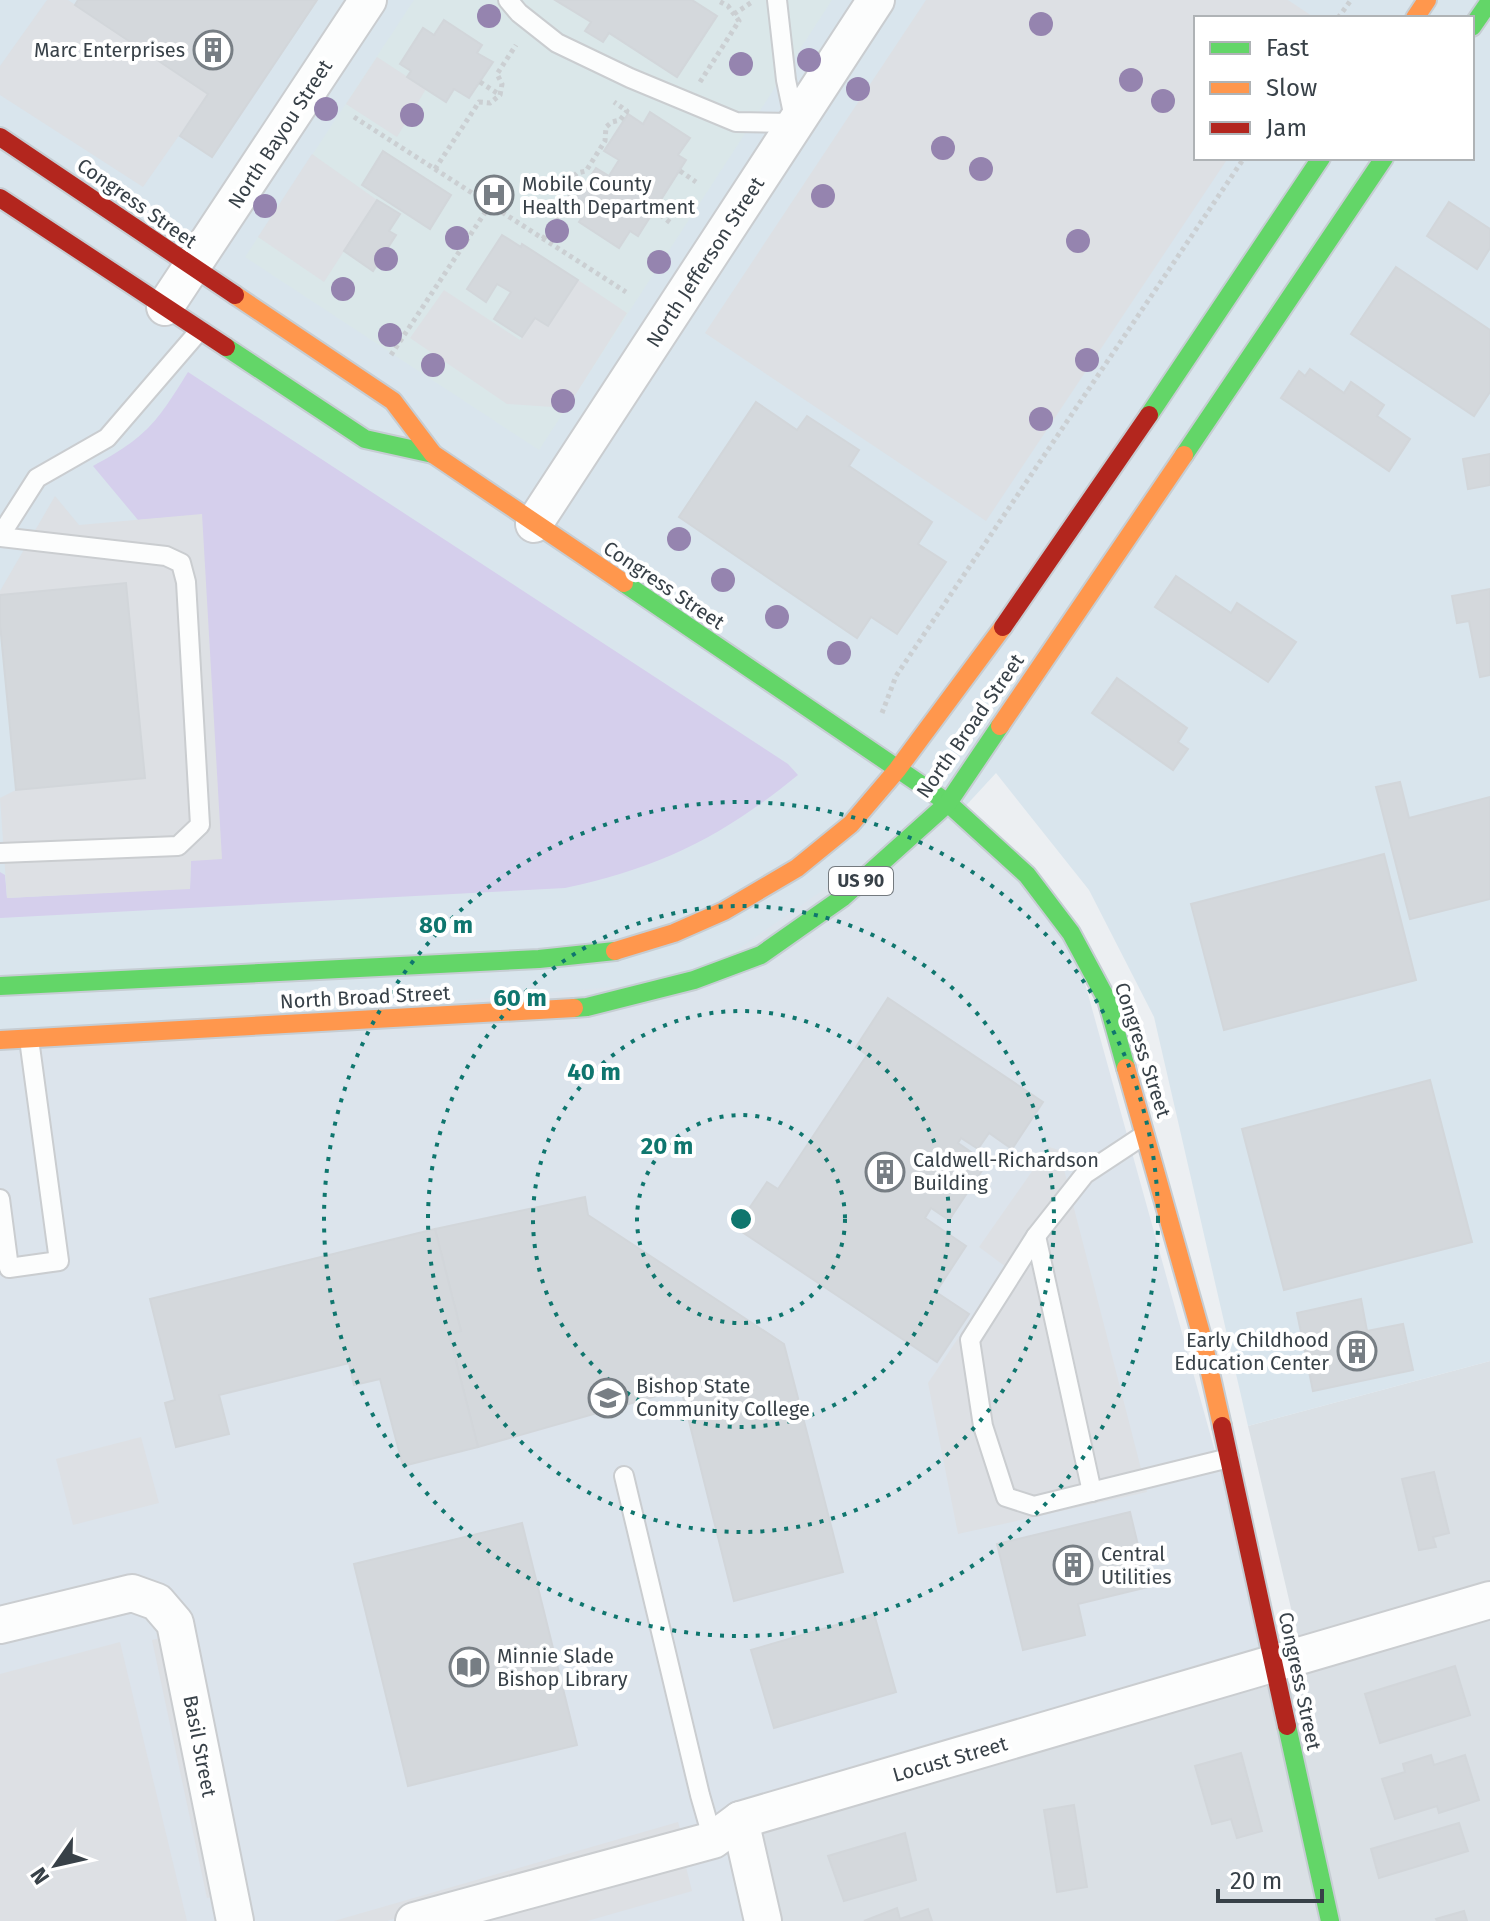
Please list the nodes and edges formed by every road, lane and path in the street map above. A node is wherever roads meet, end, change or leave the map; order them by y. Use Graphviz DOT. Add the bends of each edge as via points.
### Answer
graph roads {
  1 [pos="368,0"];
  2 [pos="508,0"];
  3 [pos="717,0"];
  4 [pos="756,0"];
  5 [pos="777,0"];
  6 [pos="876,0"];
  7 [pos="1490,1"];
  8 [pos="734,14"];
  9 [pos="531,23"];
  10 [pos="1474,24"];
  11 [pos="480,82"];
  12 [pos="695,90"];
  13 [pos="500,95"];
  14 [pos="627,111"];
  15 [pos="354,117"];
  16 [pos="795,123"];
  17 [pos="606,127"];
  18 [pos="616,133"];
  19 [pos="0,137"];
  20 [pos="1243,160"];
  21 [pos="1320,160"];
  22 [pos="1383,160"];
  23 [pos="434,169"];
  24 [pos="680,171"];
  25 [pos="572,178"];
  26 [pos="696,182"];
  27 [pos="584,186"];
  28 [pos="0,198"];
  29 [pos="490,205"];
  30 [pos="654,210"];
  31 [pos="672,224"];
  32 [pos="543,239"];
  33 [pos="192,268"];
  34 [pos="626,292"];
  35 [pos="165,307"];
  36 [pos="200,330"];
  37 [pos="370,385"];
  38 [pos="433,454"];
  39 [pos="534,524"];
  40 [pos="0,536"];
  41 [pos="868,750"];
  42 [pos="897,770"];
  43 [pos="948,803"];
  44 [pos="0,853"];
  45 [pos="0,986"];
  46 [pos="29,1039"];
  47 [pos="0,1040"];
  48 [pos="1147,1134"];
  49 [pos="0,1199"];
  50 [pos="1036,1236"];
  51 [pos="1229,1458"];
  52 [pos="624,1476"];
  53 [pos="1092,1492"];
  54 [pos="1490,1600"];
  55 [pos="0,1625"];
  56 [pos="1274,1664"];
  57 [pos="727,1830"];
  58 [pos="235,1921"];
  59 [pos="414,1921"];
  60 [pos="763,1921"];
  61 [pos="1330,1921"];
  1 -- 33 [label="street, North Bayou Street"];
  2 -- 9 [label="lane"];
  3 -- 8 [label="path"];
  4 -- 8 [label="path"];
  5 -- 16 [label="lane"];
  6 -- 16 [label="street, North Jefferson Street"];
  7 -- 10 [label="main road"];
  8 -- 12 [label="path" via="739,21"];
  9 -- 13 [label="path" via="497,74"];
  9 -- 16 [label="lane" via="557,43 736,122"];
  11 -- 13 [label="path"];
  13 -- 23 [label="path" via="490,103 479,102"];
  14 -- 17 [label="path"];
  15 -- 23 [label="path"];
  16 -- 39 [label="street, North Jefferson Street"];
  17 -- 18 [label="path"];
  17 -- 25 [label="path" via="605,141 586,171"];
  19 -- 33 [label="main road, Congress Street"];
  20 -- 41 [label="path" via="896,676"];
  21 -- 42 [label="main road, North Broad Street / US 90" via="969,676"];
  22 -- 43 [label="main road, North Broad Street / US 90"];
  23 -- 29 [label="path"];
  24 -- 26 [label="path"];
  25 -- 27 [label="path"];
  25 -- 32 [label="path" via="572,193"];
  28 -- 35 [label="main road, Congress Street"];
  29 -- 32 [label="path"];
  29 -- 37 [label="path"];
  30 -- 31 [label="path"];
  32 -- 34 [label="path"];
  33 -- 35 [label="street, North Bayou Street"];
  33 -- 37 [label="main road, Congress Street"];
  35 -- 36 [label="main road, Congress Street"];
  36 -- 38 [label="main road, Congress Street" via="365,439"];
  36 -- 40 [label="lane" via="107,438 37,478"];
  37 -- 38 [label="main road, Congress Street" via="393,401"];
  38 -- 39 [label="main road, Congress Street"];
  39 -- 41 [label="main road, Congress Street"];
  40 -- 44 [label="lane" via="166,556 181,563 200,825 178,846"];
  41 -- 42 [label="main road, Congress Street"];
  42 -- 43 [label="main road, Congress Street"];
  42 -- 45 [label="main road, North Broad Street / US 90" via="851,824 797,868 724,911 620,950 539,959"];
  43 -- 46 [label="main road, North Broad Street / US 90" via="842,898 761,955 694,980 587,1007"];
  43 -- 48 [label="main road, Congress Street" via="1027,875 1071,933 1107,1000"];
  46 -- 47 [label="main road, North Broad Street / US 90"];
  46 -- 49 [label="lane" via="59,1261 9,1268"];
  48 -- 50 [label="lane" via="1085,1174"];
  48 -- 51 [label="main road, Congress Street"];
  50 -- 53 [label="lane"];
  50 -- 53 [label="lane" via="970,1340 983,1426 1006,1497 1034,1506"];
  51 -- 53 [label="lane"];
  51 -- 56 [label="main road, Congress Street"];
  52 -- 57 [label="lane" via="700,1795"];
  54 -- 56 [label="street, Locust Street"];
  55 -- 58 [label="street, Basil Street" via="132,1593 157,1602 175,1623"];
  56 -- 57 [label="street, Locust Street"];
  56 -- 61 [label="main road, Congress Street"];
  57 -- 59 [label="street, Locust Street"];
  57 -- 60 [label="street"];
}
